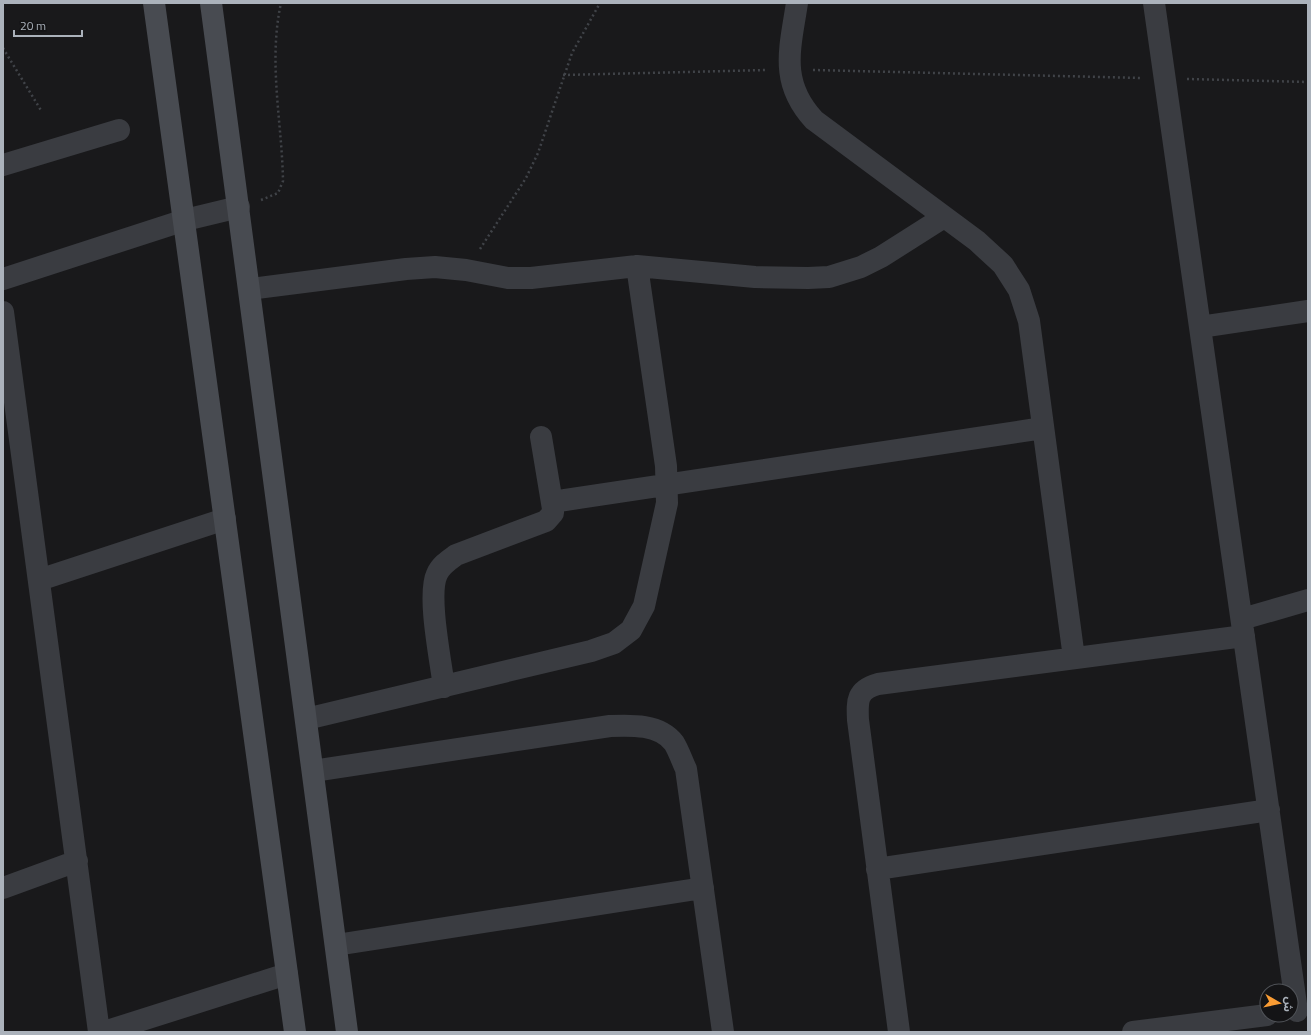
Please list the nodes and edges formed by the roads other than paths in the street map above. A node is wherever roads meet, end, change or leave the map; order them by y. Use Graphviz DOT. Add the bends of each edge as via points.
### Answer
graph roads {
  1 [pos="154,3"];
  2 [pos="797,3"];
  3 [pos="1154,3"];
  4 [pos="212,10"];
  5 [pos="119,130"];
  6 [pos="3,166"];
  7 [pos="239,207"];
  8 [pos="944,217"];
  9 [pos="185,220"];
  10 [pos="637,266"];
  11 [pos="3,279"];
  12 [pos="250,289"];
  13 [pos="1308,311"];
  14 [pos="3,312"];
  15 [pos="1200,327"];
  16 [pos="1043,428"];
  17 [pos="541,437"];
  18 [pos="667,485"];
  19 [pos="552,502"];
  20 [pos="225,518"];
  21 [pos="39,580"];
  22 [pos="1308,600"];
  23 [pos="1243,627"];
  24 [pos="1074,658"];
  25 [pos="444,687"];
  26 [pos="306,719"];
  27 [pos="313,771"];
  28 [pos="1269,810"];
  29 [pos="77,861"];
  30 [pos="877,870"];
  31 [pos="3,888"];
  32 [pos="703,888"];
  33 [pos="336,946"];
  34 [pos="287,974"];
  35 [pos="1295,983"];
  36 [pos="1259,1018"];
  37 [pos="1237,1025"];
  38 [pos="100,1032"];
  39 [pos="104,1032"];
  40 [pos="295,1032"];
  41 [pos="347,1032"];
  42 [pos="723,1032"];
  43 [pos="899,1032"];
  44 [pos="1133,1032"];
  1 -- 9 [label="street"];
  2 -- 8 [label="street" via="789,70 802,107 814,120"];
  3 -- 15 [label="street"];
  4 -- 7 [label="street"];
  5 -- 6 [label="street"];
  7 -- 9 [label="street"];
  7 -- 12 [label="street"];
  8 -- 10 [label="street" via="881,257 828,277 755,277"];
  8 -- 16 [label="street" via="977,241 1003,265 1018,290 1029,321"];
  9 -- 11 [label="street"];
  9 -- 20 [label="street"];
  10 -- 12 [label="street" via="531,278 508,278 435,267"];
  10 -- 18 [label="street"];
  12 -- 26 [label="street"];
  13 -- 15 [label="street"];
  14 -- 21 [label="street"];
  15 -- 23 [label="street"];
  16 -- 18 [label="street"];
  16 -- 24 [label="street"];
  17 -- 19 [label="street"];
  18 -- 19 [label="street"];
  18 -- 25 [label="street" via="662,533 644,606 630,630 614,643 591,651"];
  19 -- 25 [label="street" via="553,513 546,521 466,550 444,563 437,574 433,585 433,601"];
  20 -- 21 [label="street"];
  20 -- 34 [label="street"];
  21 -- 29 [label="street"];
  22 -- 23 [label="street"];
  23 -- 24 [label="street"];
  23 -- 28 [label="street"];
  24 -- 30 [label="street" via="878,684 867,687 861,693 857,703 858,720"];
  25 -- 26 [label="street"];
  26 -- 27 [label="street"];
  27 -- 32 [label="street" via="610,726 634,725 657,730 674,743 686,769"];
  27 -- 33 [label="street"];
  28 -- 30 [label="street"];
  28 -- 35 [label="street"];
  29 -- 31 [label="street"];
  29 -- 38 [label="street"];
  30 -- 43 [label="street"];
  32 -- 33 [label="street"];
  32 -- 42 [label="street"];
  33 -- 41 [label="street"];
  34 -- 39 [label="street"];
  34 -- 40 [label="street"];
  36 -- 37 [label="street"];
  37 -- 44 [label="street"];
}
